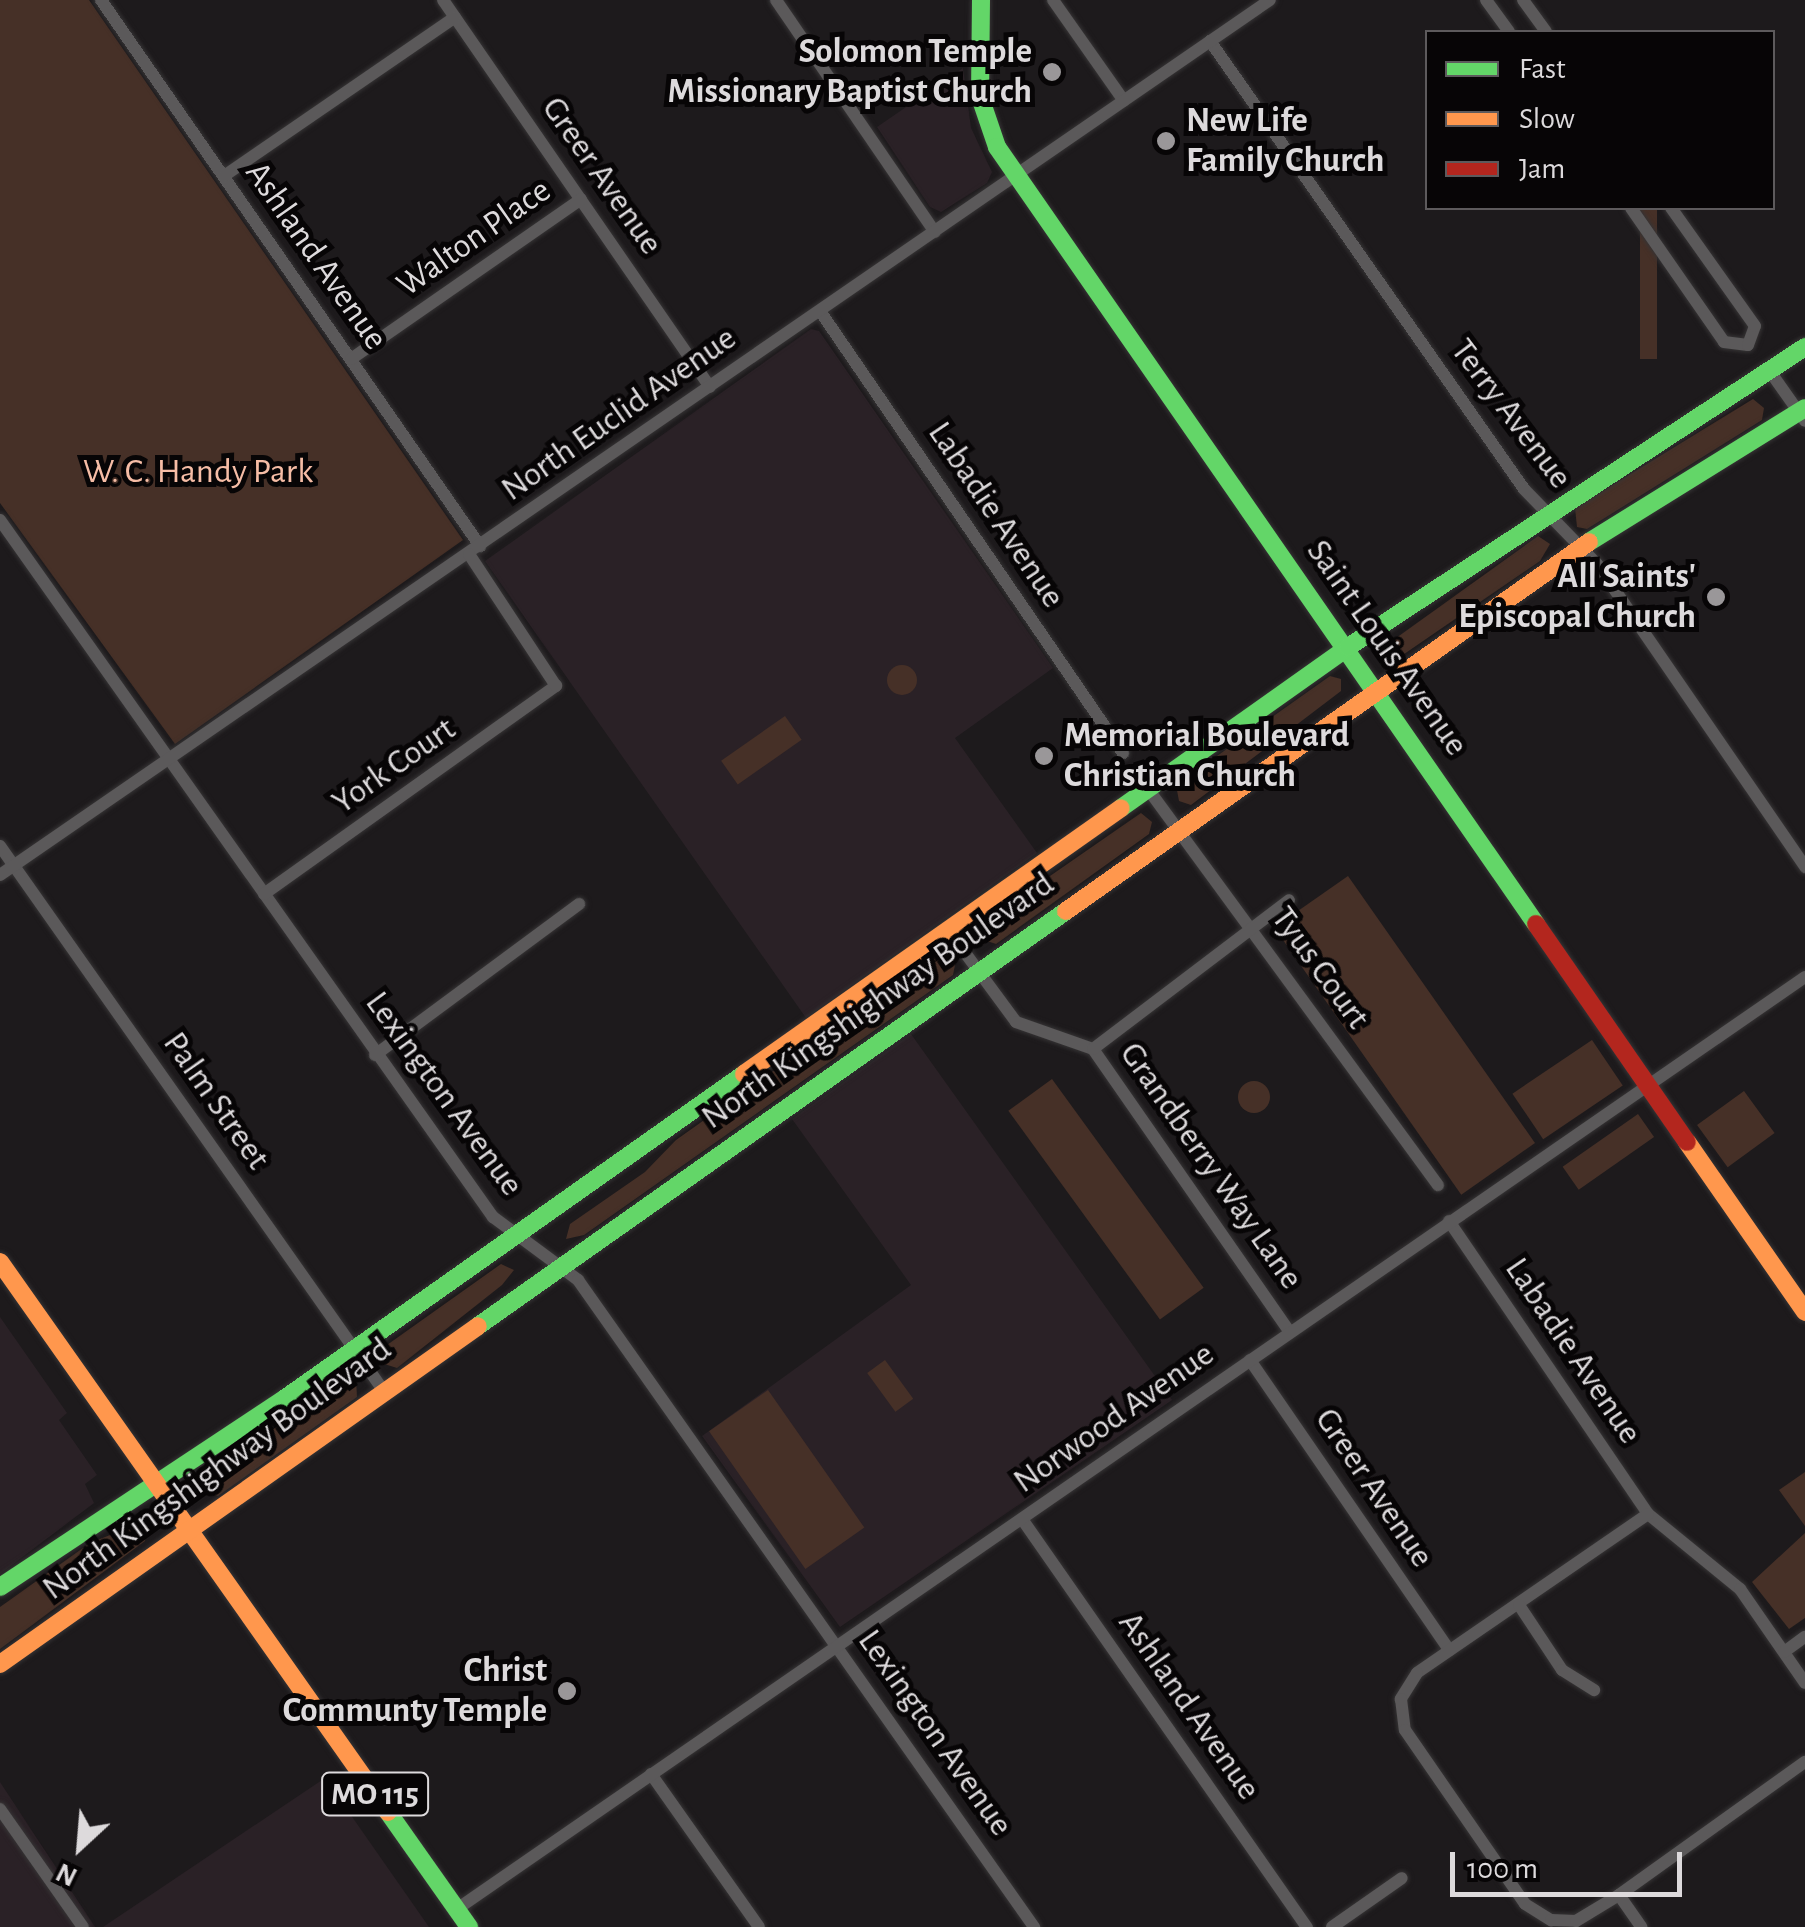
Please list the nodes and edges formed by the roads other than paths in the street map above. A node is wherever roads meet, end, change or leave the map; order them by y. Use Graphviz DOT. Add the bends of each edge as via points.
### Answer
graph roads {
  1 [pos="101,0"];
  2 [pos="444,0"];
  3 [pos="776,0"];
  4 [pos="981,0"];
  5 [pos="1270,0"];
  6 [pos="1486,0"];
  7 [pos="1523,0"];
  8 [pos="1057,5"];
  9 [pos="455,17"];
  10 [pos="1508,30"];
  11 [pos="1545,30"];
  12 [pos="1210,41"];
  13 [pos="1124,101"];
  14 [pos="224,176"];
  15 [pos="1016,176"];
  16 [pos="581,200"];
  17 [pos="1632,210"];
  18 [pos="1671,210"];
  19 [pos="934,232"];
  20 [pos="820,311"];
  21 [pos="1805,347"];
  22 [pos="351,360"];
  23 [pos="1769,370"];
  24 [pos="710,387"];
  25 [pos="1803,414"];
  26 [pos="1546,512"];
  27 [pos="0,520"];
  28 [pos="1581,548"];
  29 [pos="475,550"];
  30 [pos="1348,647"];
  31 [pos="556,686"];
  32 [pos="1376,691"];
  33 [pos="1123,753"];
  34 [pos="169,760"];
  35 [pos="1148,789"];
  36 [pos="1178,828"];
  37 [pos="0,846"];
  38 [pos="14,866"];
  39 [pos="1805,867"];
  40 [pos="0,875"];
  41 [pos="264,894"];
  42 [pos="1289,900"];
  43 [pos="579,904"];
  44 [pos="1256,927"];
  45 [pos="949,931"];
  46 [pos="977,974"];
  47 [pos="1805,977"];
  48 [pos="1094,1049"];
  49 [pos="375,1055"];
  50 [pos="1649,1084"];
  51 [pos="1438,1185"];
  52 [pos="1449,1221"];
  53 [pos="516,1234"];
  54 [pos="0,1262"];
  55 [pos="558,1264"];
  56 [pos="1805,1312"];
  57 [pos="1289,1331"];
  58 [pos="354,1350"];
  59 [pos="1250,1360"];
  60 [pos="383,1390"];
  61 [pos="159,1486"];
  62 [pos="1648,1514"];
  63 [pos="1022,1519"];
  64 [pos="189,1530"];
  65 [pos="0,1588"];
  66 [pos="1519,1604"];
  67 [pos="1805,1637"];
  68 [pos="836,1646"];
  69 [pos="1449,1650"];
  70 [pos="1784,1652"];
  71 [pos="0,1664"];
  72 [pos="1805,1683"];
  73 [pos="1594,1690"];
  74 [pos="1805,1762"];
  75 [pos="651,1774"];
  76 [pos="0,1808"];
  77 [pos="1402,1878"];
  78 [pos="1618,1895"];
  79 [pos="457,1909"];
  80 [pos="84,1927"];
  81 [pos="469,1927"];
  82 [pos="759,1927"];
  83 [pos="1034,1927"];
  84 [pos="1307,1927"];
  85 [pos="1332,1927"];
  86 [pos="1641,1927"];
  1 -- 14 [label="street, Ashland Avenue"];
  2 -- 9 [label="street, Greer Avenue"];
  3 -- 19 [label="street"];
  4 -- 15 [label="main road, Saint Louis Avenue" via="980,97 992,138"];
  5 -- 12 [label="street, North Euclid Avenue"];
  6 -- 10 [label="street"];
  7 -- 11 [label="street"];
  8 -- 13 [label="street"];
  9 -- 14 [label="street"];
  9 -- 16 [label="street, Greer Avenue"];
  12 -- 13 [label="street, North Euclid Avenue"];
  12 -- 26 [label="street, Terry Avenue"];
  13 -- 15 [label="street, North Euclid Avenue"];
  14 -- 22 [label="street, Ashland Avenue"];
  15 -- 19 [label="street, North Euclid Avenue"];
  15 -- 30 [label="main road, Saint Louis Avenue"];
  16 -- 22 [label="street, Walton Place"];
  16 -- 24 [label="street, Greer Avenue"];
  17 -- 18 [label="street" via="1724,342 1748,345 1755,326"];
  19 -- 20 [label="street, North Euclid Avenue"];
  20 -- 24 [label="street, North Euclid Avenue"];
  20 -- 33 [label="street, Labadie Avenue"];
  21 -- 23 [label="main road, North Kingshighway Boulevard"];
  22 -- 29 [label="street, Ashland Avenue"];
  23 -- 25 [label="street"];
  23 -- 26 [label="main road, North Kingshighway Boulevard"];
  24 -- 29 [label="street, North Euclid Avenue"];
  25 -- 28 [label="main road, North Kingshighway Boulevard"];
  26 -- 28 [label="street, Terry Avenue"];
  26 -- 30 [label="main road, North Kingshighway Boulevard"];
  27 -- 34 [label="street, Lexington Avenue"];
  28 -- 32 [label="main road, North Kingshighway Boulevard"];
  28 -- 39 [label="street, Terry Avenue"];
  29 -- 31 [label="street, Ashland Avenue"];
  29 -- 34 [label="street, North Euclid Avenue"];
  30 -- 32 [label="main road, Saint Louis Avenue"];
  30 -- 35 [label="main road, North Kingshighway Boulevard"];
  31 -- 41 [label="street, York Court"];
  32 -- 36 [label="main road, North Kingshighway Boulevard"];
  32 -- 50 [label="main road, Saint Louis Avenue"];
  34 -- 38 [label="street, North Euclid Avenue"];
  34 -- 41 [label="street, Lexington Avenue"];
  35 -- 36 [label="street, Tyus Court"];
  35 -- 45 [label="main road, North Kingshighway Boulevard"];
  36 -- 44 [label="street, Tyus Court"];
  36 -- 46 [label="main road, North Kingshighway Boulevard"];
  37 -- 38 [label="street, Palm Street"];
  38 -- 40 [label="street, North Euclid Avenue"];
  38 -- 58 [label="street, Palm Street"];
  41 -- 49 [label="street, Lexington Avenue"];
  42 -- 44 [label="street"];
  43 -- 49 [label="street"];
  44 -- 48 [label="street"];
  44 -- 51 [label="street, Tyus Court"];
  45 -- 46 [label="street, Grandberry Way Lane"];
  45 -- 53 [label="main road, North Kingshighway Boulevard"];
  46 -- 48 [label="street, Grandberry Way Lane" via="1016,1022"];
  46 -- 55 [label="main road, North Kingshighway Boulevard"];
  47 -- 50 [label="street, Norwood Avenue"];
  48 -- 57 [label="street, Grandberry Way Lane"];
  49 -- 53 [label="street, Lexington Avenue" via="493,1217"];
  50 -- 52 [label="street, Norwood Avenue"];
  50 -- 56 [label="main road, Saint Louis Avenue"];
  52 -- 57 [label="street, Norwood Avenue"];
  52 -- 62 [label="street, Labadie Avenue"];
  53 -- 55 [label="street, Lexington Avenue"];
  53 -- 58 [label="main road, North Kingshighway Boulevard"];
  54 -- 61 [label="main road, MO 115"];
  55 -- 60 [label="main road, North Kingshighway Boulevard"];
  55 -- 68 [label="street, Lexington Avenue" via="578,1280"];
  57 -- 59 [label="street, Norwood Avenue"];
  58 -- 60 [label="street, Palm Street"];
  58 -- 61 [label="main road, North Kingshighway Boulevard"];
  59 -- 63 [label="street, Norwood Avenue"];
  59 -- 69 [label="street, Greer Avenue"];
  60 -- 64 [label="main road, North Kingshighway Boulevard"];
  61 -- 64 [label="main road, MO 115"];
  61 -- 65 [label="main road, North Kingshighway Boulevard"];
  62 -- 66 [label="street"];
  62 -- 70 [label="street, Labadie Avenue" via="1740,1589"];
  63 -- 68 [label="street, Norwood Avenue"];
  63 -- 84 [label="street, Ashland Avenue"];
  64 -- 71 [label="main road, North Kingshighway Boulevard"];
  64 -- 79 [label="main road, MO 115"];
  66 -- 69 [label="street"];
  66 -- 73 [label="street" via="1562,1670"];
  67 -- 70 [label="street"];
  68 -- 75 [label="street, Norwood Avenue"];
  68 -- 83 [label="street, Lexington Avenue"];
  69 -- 78 [label="street" via="1417,1674 1402,1700 1405,1730 1526,1904 1551,1920 1576,1920"];
  70 -- 72 [label="street, Labadie Avenue"];
  74 -- 78 [label="street"];
  75 -- 79 [label="street, Norwood Avenue"];
  75 -- 82 [label="street"];
  76 -- 80 [label="street"];
  77 -- 85 [label="street"];
  78 -- 86 [label="street"];
  79 -- 81 [label="main road, MO 115"];
}
